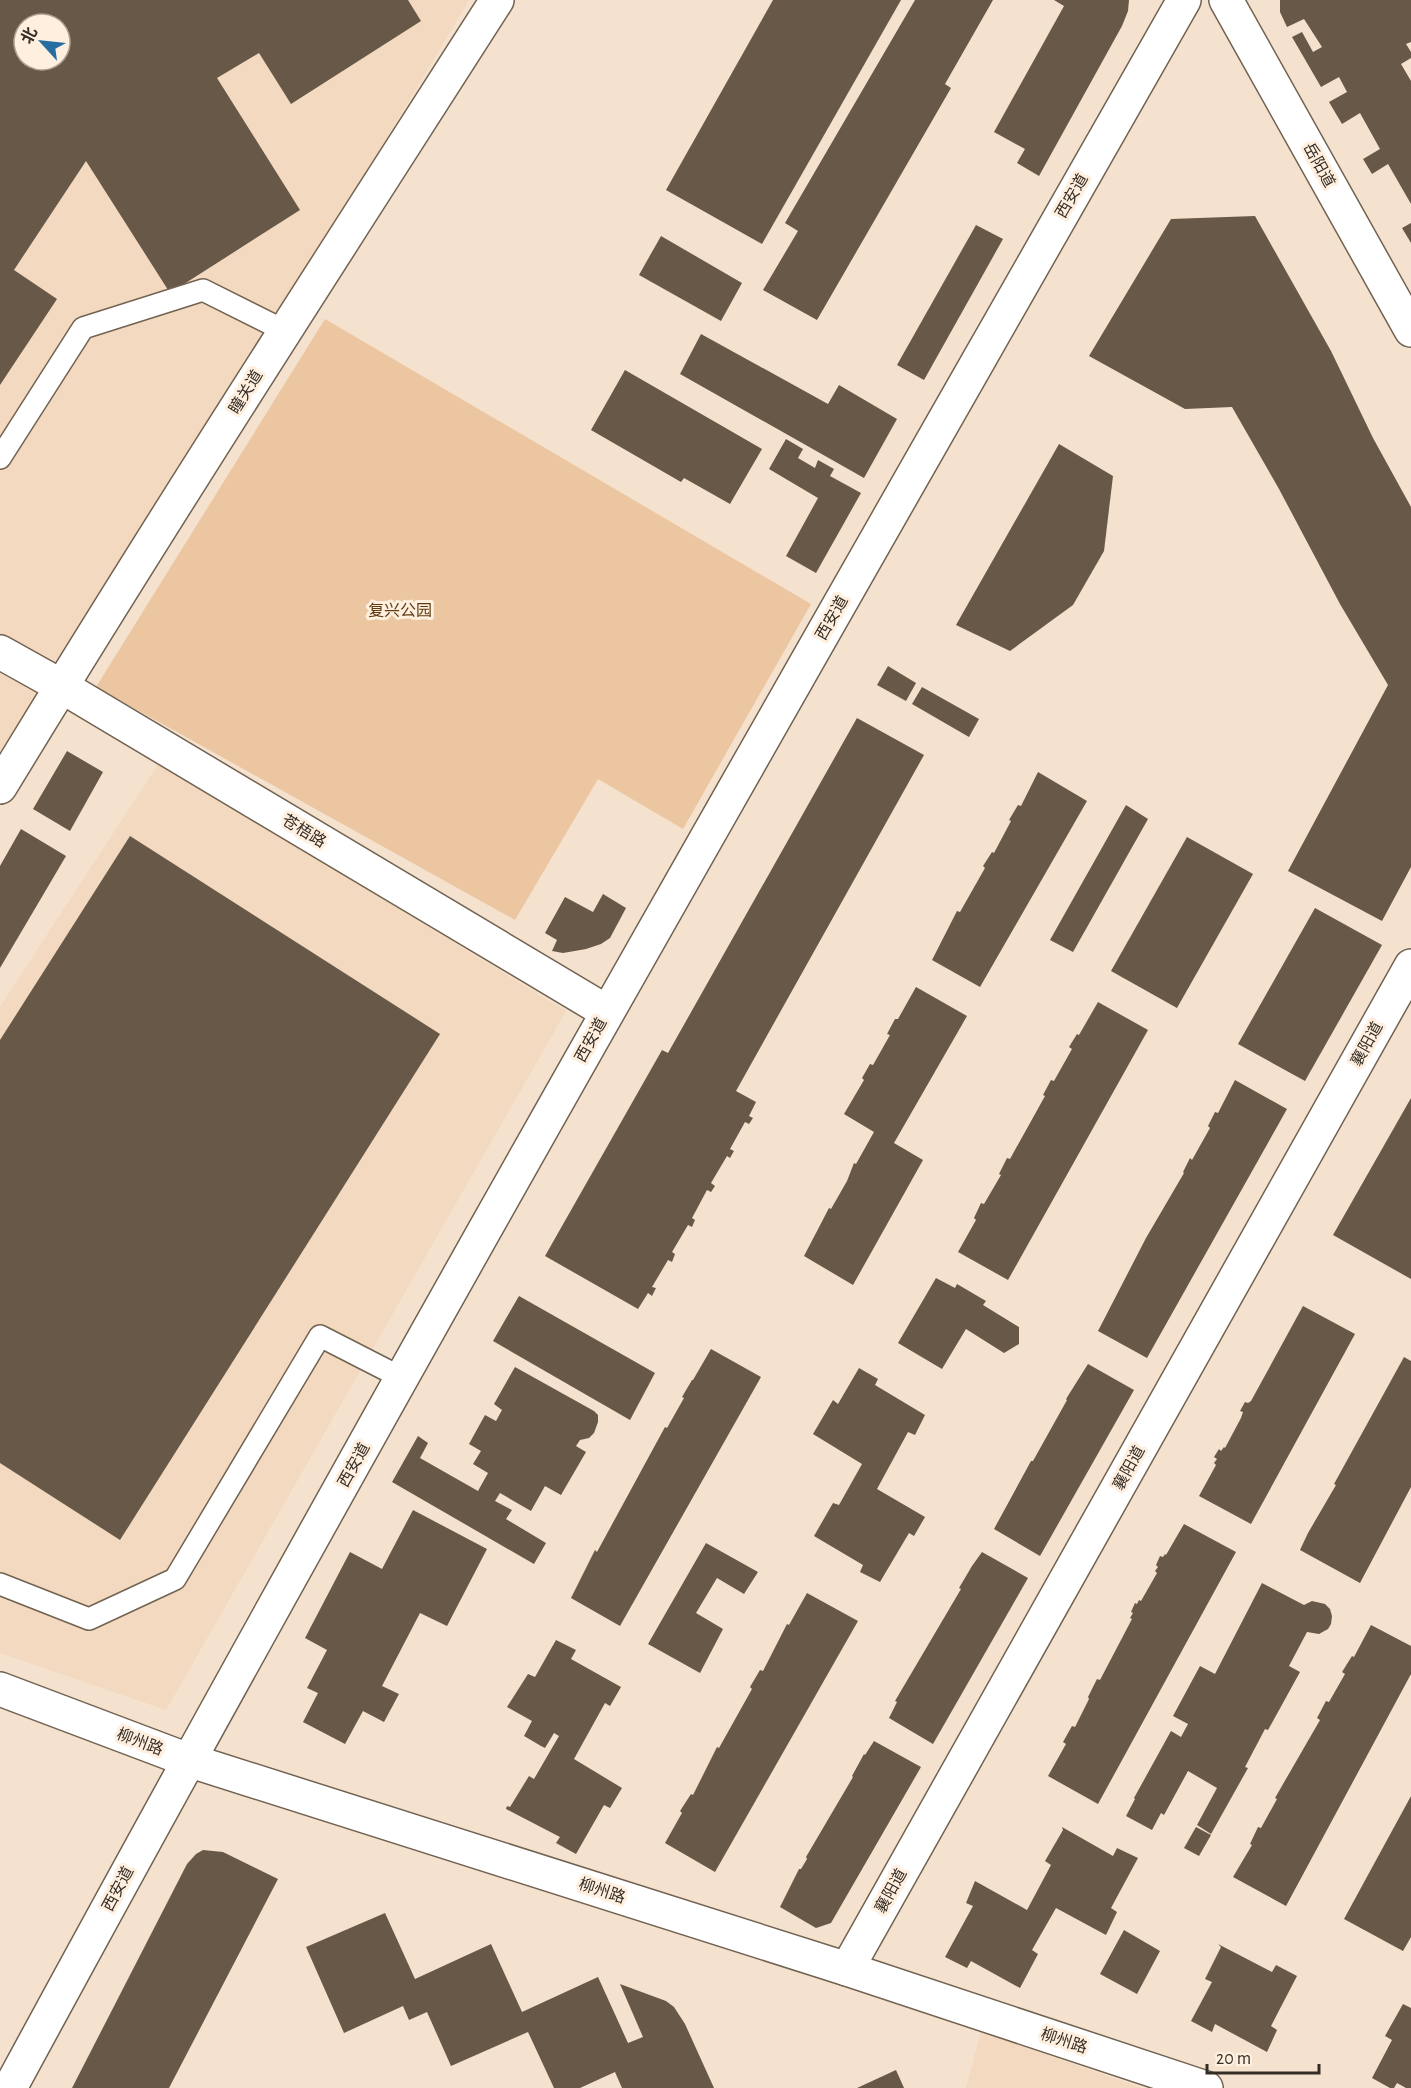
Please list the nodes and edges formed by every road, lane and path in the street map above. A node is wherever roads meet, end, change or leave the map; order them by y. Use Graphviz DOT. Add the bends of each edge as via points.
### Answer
graph roads {
  1 [pos="497,0"];
  2 [pos="1184,0"];
  3 [pos="1226,0"];
  4 [pos="1411,330"];
  5 [pos="285,331"];
  6 [pos="0,458"];
  7 [pos="0,652"];
  8 [pos="61,686"];
  9 [pos="0,787"];
  10 [pos="1411,966"];
  11 [pos="607,1012"];
  12 [pos="402,1378"];
  13 [pos="0,1584"];
  14 [pos="0,1689"];
  15 [pos="188,1760"];
  16 [pos="847,1969"];
  17 [pos="10,2088"];
  18 [pos="1206,2088"];
  1 -- 5 [label="street, 瞳关道"];
  2 -- 11 [label="street, 西安道"];
  3 -- 4 [label="street, 岳阳道"];
  5 -- 6 [label="lane" via="203,290 83,328"];
  5 -- 8 [label="street, 瞳关道"];
  7 -- 8 [label="street, 苍梧路"];
  8 -- 9 [label="street, 瞳关道"];
  8 -- 11 [label="street, 苍梧路"];
  10 -- 16 [label="street, 襄阳道"];
  11 -- 12 [label="street, 西安道"];
  12 -- 13 [label="lane" via="320,1336 174,1579 89,1619"];
  12 -- 15 [label="street, 西安道"];
  14 -- 15 [label="street, 柳州路"];
  15 -- 16 [label="street, 柳州路"];
  15 -- 17 [label="street, 西安道"];
  16 -- 18 [label="street, 柳州路"];
}
